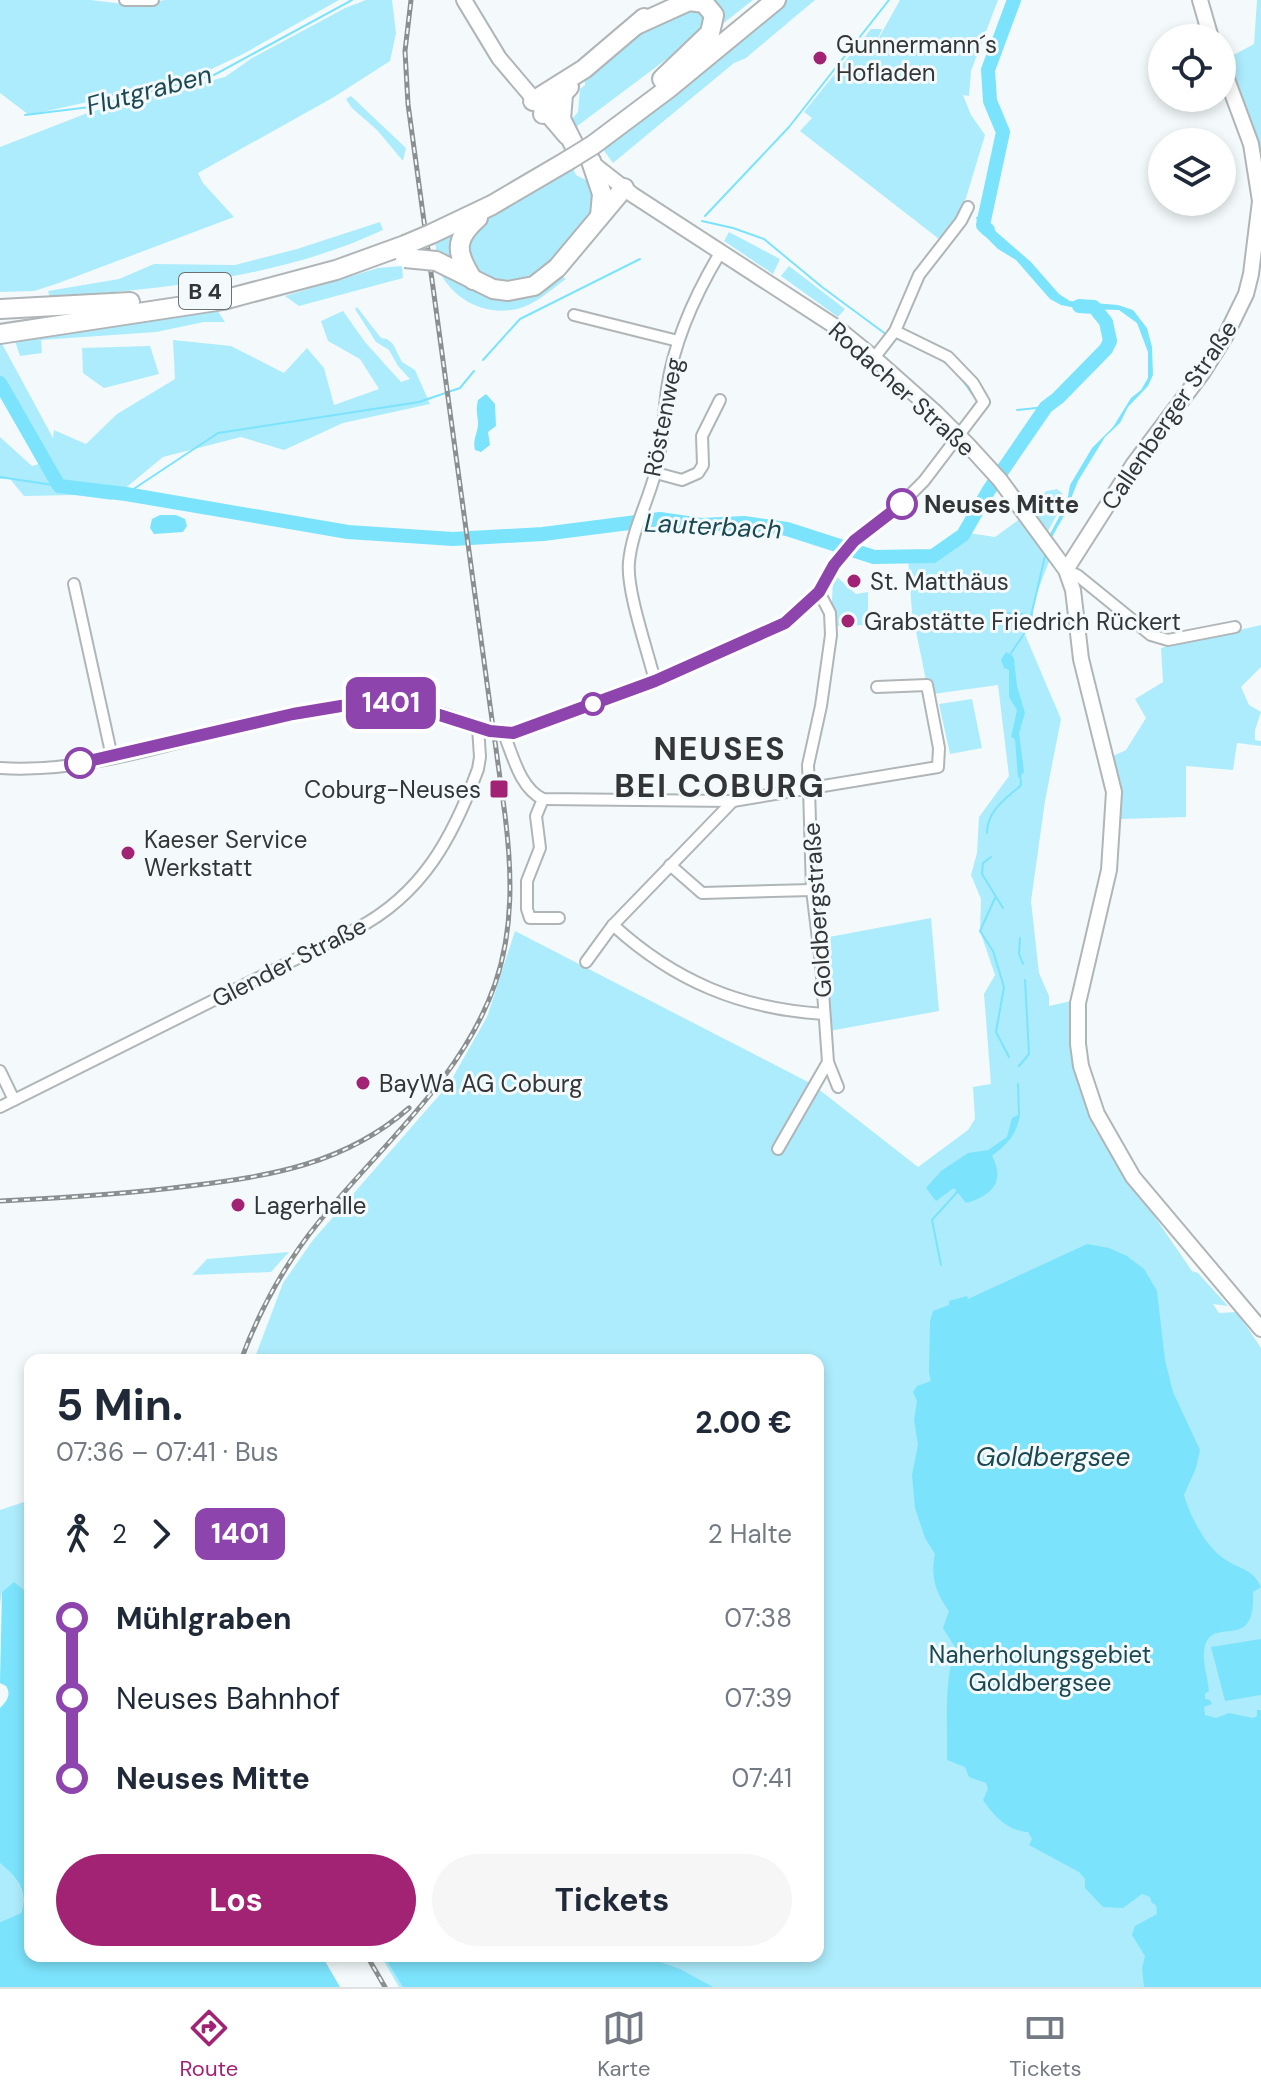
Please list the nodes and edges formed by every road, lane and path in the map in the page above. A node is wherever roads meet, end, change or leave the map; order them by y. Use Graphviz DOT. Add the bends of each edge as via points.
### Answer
graph roads {
  1 [pos="125,0"];
  2 [pos="153,0"];
  3 [pos="464,0"];
  4 [pos="673,0"];
  5 [pos="760,0"];
  6 [pos="776,0"];
  7 [pos="1200,0"];
  8 [pos="1207,24"];
  9 [pos="636,25"];
  10 [pos="584,69"];
  11 [pos="662,79"];
  12 [pos="563,95"];
  13 [pos="1236,104"];
  14 [pos="538,107"];
  15 [pos="578,151"];
  16 [pos="624,188"];
  17 [pos="492,205"];
  18 [pos="968,207"];
  19 [pos="600,216"];
  20 [pos="430,229"];
  21 [pos="404,246"];
  22 [pos="720,253"];
  23 [pos="473,280"];
  24 [pos="0,309"];
  25 [pos="574,315"];
  26 [pos="1,330"];
  27 [pos="893,335"];
  28 [pos="678,341"];
  29 [pos="874,358"];
  30 [pos="720,400"];
  31 [pos="960,436"];
  32 [pos="656,473"];
  33 [pos="1066,570"];
  34 [pos="74,584"];
  35 [pos="819,592"];
  36 [pos="1235,627"];
  37 [pos="655,681"];
  38 [pos="877,687"];
  39 [pos="478,727"];
  40 [pos="504,734"];
  41 [pos="112,757"];
  42 [pos="0,768"];
  43 [pos="809,788"];
  44 [pos="543,799"];
  45 [pos="733,801"];
  46 [pos="670,865"];
  47 [pos="812,890"];
  48 [pos="559,918"];
  49 [pos="613,925"];
  50 [pos="586,962"];
  51 [pos="824,1014"];
  52 [pos="828,1062"];
  53 [pos="0,1071"];
  54 [pos="838,1087"];
  55 [pos="14,1100"];
  56 [pos="0,1107"];
  57 [pos="778,1149"];
  58 [pos="1261,1329"];
  1 -- 2 [label="street"];
  3 -- 14 [label="street, Rodacher Straße" via="499,58"];
  4 -- 9 [label="highway"];
  5 -- 11 [label="highway, B 4"];
  6 -- 15 [label="highway, B 4" via="669,88"];
  7 -- 8 [label="street"];
  9 -- 10 [label="highway"];
  9 -- 11 [label="highway" via="689,1 704,3 714,15 710,33"];
  10 -- 12 [label="highway"];
  10 -- 14 [label="highway"];
  11 -- 15 [label="highway, B 4"];
  12 -- 14 [label="highway"];
  12 -- 15 [label="highway" via="561,119"];
  13 -- 33 [label="street, Callenberger Straße" via="1251,144 1260,201 1246,294 1218,349 1133,465"];
  14 -- 15 [label="street, Rodacher Straße"];
  15 -- 16 [label="street, Rodacher Straße"];
  15 -- 17 [label="highway, B 4"];
  15 -- 19 [label="highway" via="602,194"];
  15 -- 20 [label="highway, B 4"];
  16 -- 19 [label="highway"];
  16 -- 22 [label="street, Rodacher Straße"];
  17 -- 20 [label="highway, B 4"];
  17 -- 23 [label="highway" via="460,241 460,257"];
  18 -- 27 [label="street" via="914,284"];
  19 -- 23 [label="highway" via="557,268 534,286 508,291"];
  20 -- 21 [label="highway, B 4, bridge"];
  21 -- 23 [label="highway, bridge"];
  21 -- 24 [label="highway, B 4" via="245,284 126,303"];
  21 -- 26 [label="highway, B 4" via="223,300"];
  22 -- 28 [label="street, Röstenweg"];
  22 -- 29 [label="street, Rodacher Straße" via="836,327"];
  25 -- 28 [label="street"];
  27 -- 29 [label="street"];
  27 -- 31 [label="street" via="948,357 973,383 981,406"];
  28 -- 32 [label="street, Röstenweg"];
  29 -- 31 [label="street, Rodacher Straße"];
  30 -- 32 [label="street" via="702,436 703,465 698,473 682,480"];
  31 -- 33 [label="street, Rodacher Straße"];
  31 -- 35 [label="street" via="914,491 850,545"];
  32 -- 37 [label="street, Röstenweg" via="628,563"];
  33 -- 36 [label="street" via="1164,640"];
  33 -- 58 [label="street, Rodacher Straße" via="1081,659 1114,792 1109,870 1078,1003 1081,1066 1107,1134 1133,1177"];
  34 -- 41 [label="street"];
  35 -- 37 [label="street" via="785,623"];
  35 -- 43 [label="street, Goldbergstraße" via="830,613 831,635 808,765"];
  37 -- 40 [label="street"];
  38 -- 43 [label="street" via="927,685 938,767"];
  39 -- 40 [label="street"];
  39 -- 41 [label="street" via="411,706 353,704"];
  39 -- 55 [label="street, Glender Straße" via="478,769 448,837 423,877 391,908"];
  40 -- 44 [label="street" via="524,781"];
  41 -- 42 [label="street" via="65,766"];
  43 -- 45 [label="street"];
  43 -- 47 [label="street, Goldbergstraße"];
  44 -- 45 [label="street"];
  44 -- 48 [label="street" via="536,816 540,848 527,881 527,909 530,918"];
  45 -- 46 [label="street"];
  46 -- 47 [label="street" via="702,893"];
  46 -- 49 [label="street"];
  47 -- 51 [label="street, Goldbergstraße"];
  49 -- 50 [label="street"];
  49 -- 51 [label="street" via="657,962 711,988 764,1006"];
  51 -- 52 [label="street, Goldbergstraße"];
  52 -- 54 [label="street, Goldbergstraße"];
  52 -- 57 [label="street"];
  53 -- 55 [label="street"];
  55 -- 56 [label="street, Glender Straße"];
}
